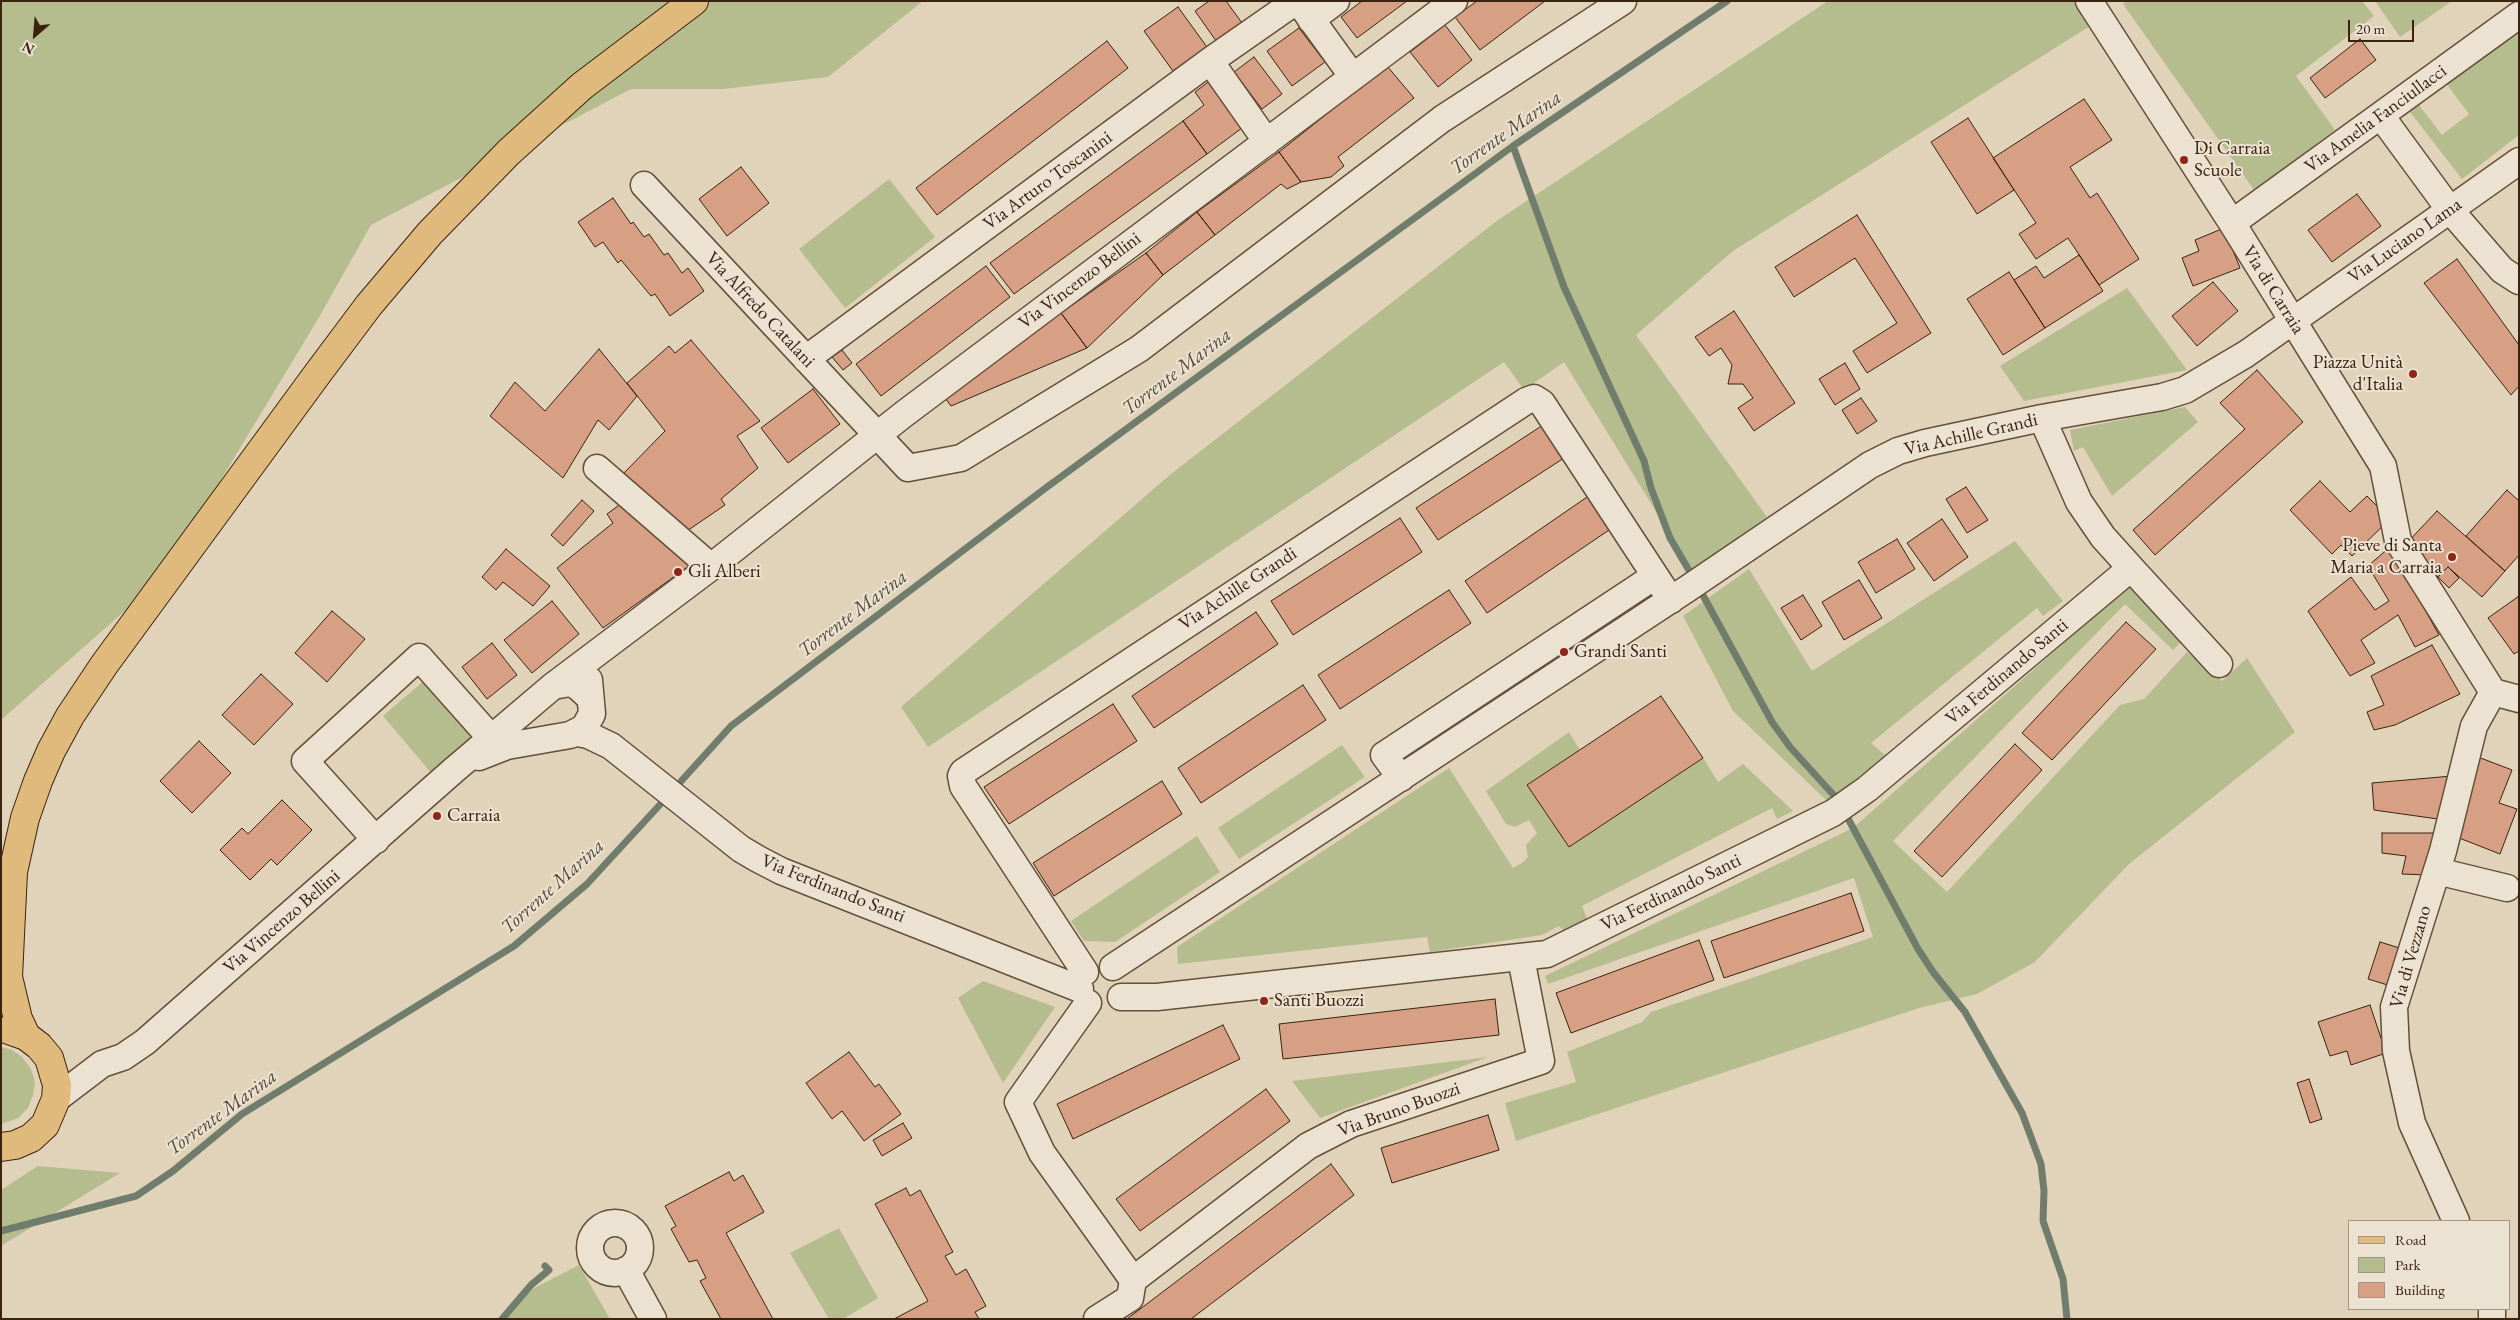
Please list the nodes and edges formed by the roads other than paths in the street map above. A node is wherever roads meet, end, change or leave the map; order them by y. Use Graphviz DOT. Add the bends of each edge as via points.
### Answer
graph roads {
  1 [pos="694,1"];
  2 [pos="1336,1"];
  3 [pos="1454,1"];
  4 [pos="1623,1"];
  5 [pos="2097,5"];
  6 [pos="1302,7"];
  7 [pos="2519,15"];
  8 [pos="1210,61"];
  9 [pos="1353,77"];
  10 [pos="2381,116"];
  11 [pos="1267,142"];
  12 [pos="2519,161"];
  13 [pos="644,185"];
  14 [pos="2450,210"];
  15 [pos="2232,223"];
  16 [pos="2519,281"];
  17 [pos="2292,320"];
  18 [pos="806,359"];
  19 [pos="2042,418"];
  20 [pos="876,434"];
  21 [pos="597,468"];
  22 [pos="711,568"];
  23 [pos="2131,568"];
  24 [pos="1655,576"];
  25 [pos="1679,594"];
  26 [pos="605,647"];
  27 [pos="2219,664"];
  28 [pos="550,689"];
  29 [pos="2493,692"];
  30 [pos="2519,698"];
  31 [pos="582,720"];
  32 [pos="491,738"];
  33 [pos="454,770"];
  34 [pos="1401,778"];
  35 [pos="376,840"];
  36 [pos="2437,871"];
  37 [pos="2507,888"];
  38 [pos="1521,958"];
  39 [pos="1113,967"];
  40 [pos="5,987"];
  41 [pos="1084,988"];
  42 [pos="1120,997"];
  43 [pos="14,1033"];
  44 [pos="49,1058"];
  45 [pos="102,1064"];
  46 [pos="56,1099"];
  47 [pos="1,1147"];
  48 [pos="2456,1220"];
  49 [pos="626,1270"];
  50 [pos="1133,1280"];
  51 [pos="653,1319"];
  52 [pos="1097,1319"];
  1 -- 40 [label="main road" via="582,86 508,152 430,233 323,365 104,664 51,751 25,818 13,872"];
  2 -- 6 [label="street, Via Arturo Toscanini"];
  3 -- 9 [label="street, Via Vincenzo Bellini"];
  4 -- 20 [label="street, Via Alfredo Catalani" via="1442,119 1139,349 961,458 908,468"];
  5 -- 15 [label="street, Via di Carraia"];
  6 -- 8 [label="street, Via Arturo Toscanini"];
  6 -- 9 [label="street"];
  7 -- 10 [label="street, Via Amelia Fanciullacci"];
  8 -- 11 [label="street"];
  8 -- 18 [label="street, Via Arturo Toscanini"];
  9 -- 11 [label="street, Via Vincenzo Bellini"];
  10 -- 14 [label="street"];
  10 -- 15 [label="street, Via Amelia Fanciullacci"];
  11 -- 20 [label="street, Via Vincenzo Bellini"];
  12 -- 14 [label="street, Via Luciano Lama"];
  13 -- 18 [label="street, Via Alfredo Catalani"];
  14 -- 16 [label="street" via="2502,270"];
  14 -- 17 [label="street, Via Luciano Lama"];
  15 -- 17 [label="street, Via di Carraia"];
  17 -- 19 [label="street, Via Achille Grandi" via="2246,354 2185,390"];
  17 -- 29 [label="street, Via di Carraia" via="2383,466 2398,541"];
  18 -- 20 [label="street, Via Alfredo Catalani"];
  19 -- 23 [label="street" via="2079,502"];
  19 -- 25 [label="street, Via Achille Grandi" via="1898,451 1870,465"];
  20 -- 22 [label="street, Via Vincenzo Bellini"];
  21 -- 22 [label="street"];
  22 -- 26 [label="street, Via Vincenzo Bellini"];
  23 -- 27 [label="street"];
  23 -- 38 [label="street, Via Ferdinando Santi" via="1867,789 1832,814 1547,954"];
  24 -- 25 [label="street, Via Achille Grandi"];
  24 -- 34 [label="street" via="1384,754"];
  24 -- 41 [label="street, Via Achille Grandi" via="1542,403 1530,399 967,767 961,776 963,786"];
  25 -- 34 [label="street, Via Achille Grandi"];
  26 -- 28 [label="street, Via Vincenzo Bellini"];
  26 -- 31 [label="street, Via Vincenzo Bellini" via="591,667"];
  28 -- 31 [label="street" via="570,683 577,686"];
  28 -- 31 [label="street" via="540,705 543,721 554,732"];
  28 -- 32 [label="street, Via Vincenzo Bellini"];
  29 -- 30 [label="street"];
  29 -- 36 [label="street, Via di Vezzano" via="2474,726"];
  31 -- 33 [label="street, Via Vincenzo Bellini" via="507,746"];
  31 -- 41 [label="street, Via Ferdinando Santi" via="742,849 781,871"];
  32 -- 33 [label="street, Via Vincenzo Bellini"];
  32 -- 35 [label="street" via="419,657 306,761"];
  33 -- 35 [label="street, Via Vincenzo Bellini"];
  34 -- 39 [label="street, Via Achille Grandi"];
  35 -- 45 [label="street, Via Vincenzo Bellini" via="145,1042 123,1057"];
  36 -- 37 [label="street"];
  36 -- 48 [label="street, Via di Vezzano" via="2394,1007 2396,1051 2412,1122"];
  38 -- 42 [label="street, Via Ferdinando Santi" via="1157,997"];
  38 -- 50 [label="street, Via Bruno Buozzi" via="1541,1062 1351,1124 1308,1146"];
  39 -- 41 [label="street" via="1101,964 1090,968"];
  39 -- 42 [label="street" via="1122,977"];
  40 -- 43 [label="main road" via="18,1019"];
  41 -- 42 [label="street, Via Ferdinando Santi" via="1094,1006 1109,1006"];
  41 -- 50 [label="street" via="1018,1102 1042,1153"];
  43 -- 44 [label="main road" via="39,1046"];
  44 -- 45 [label="street, Via Vincenzo Bellini" via="67,1064"];
  44 -- 46 [label="main road" via="57,1085"];
  45 -- 46 [label="street, Via Vincenzo Bellini"];
  46 -- 47 [label="main road" via="45,1125 31,1138"];
  49 -- 51 [label="street"];
  50 -- 52 [label="street" via="1130,1298"];
}
